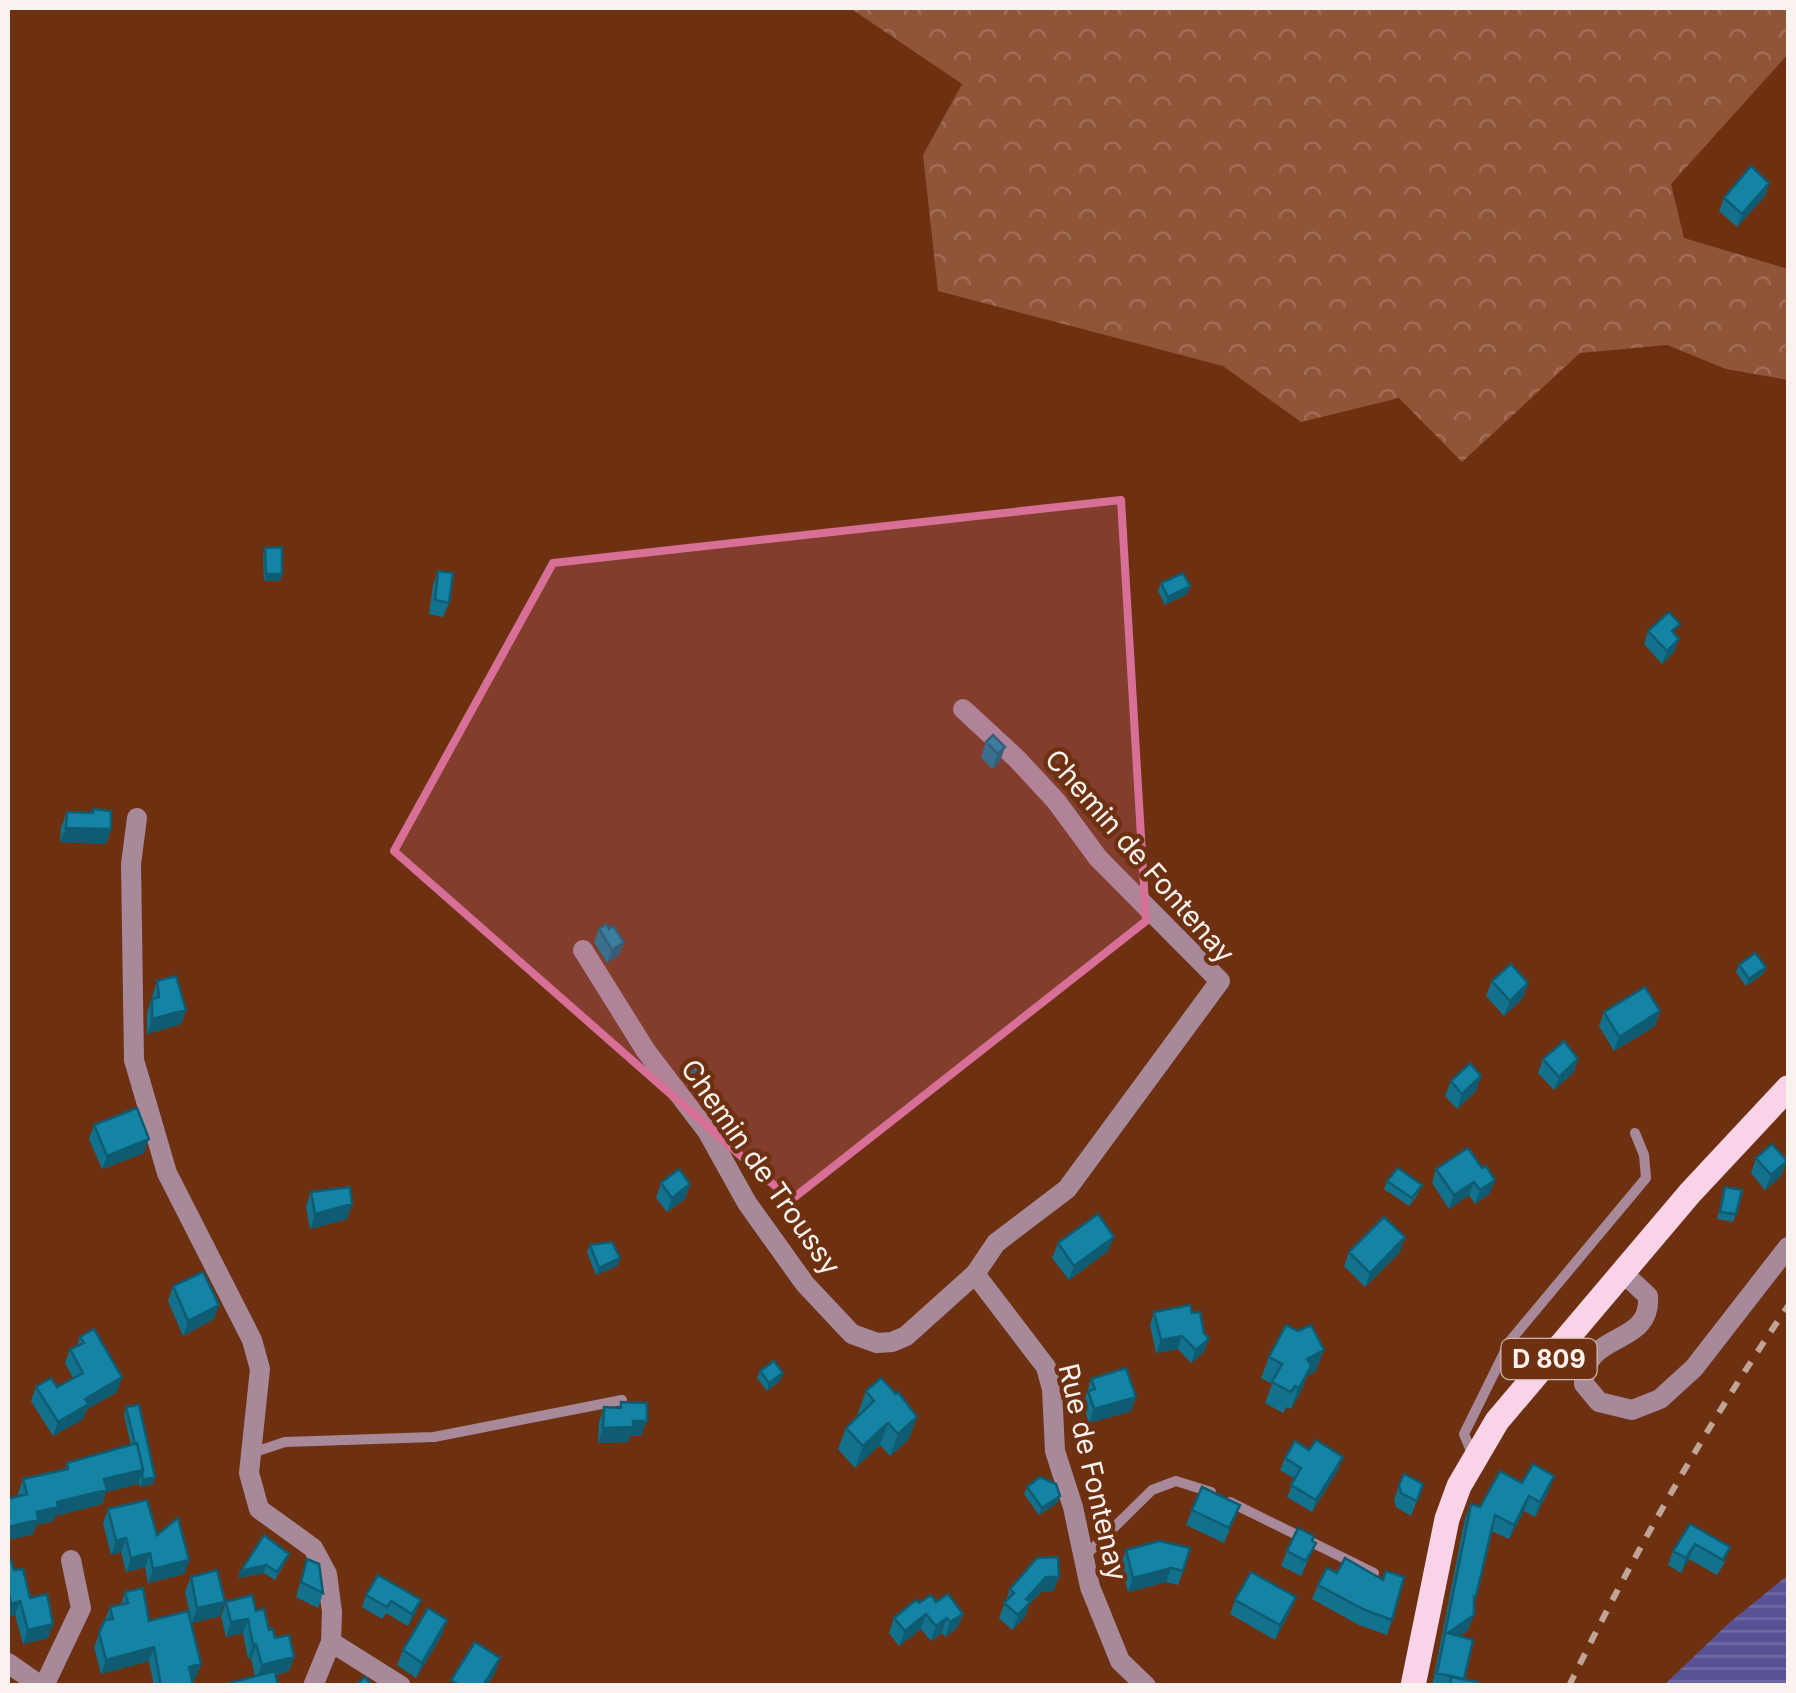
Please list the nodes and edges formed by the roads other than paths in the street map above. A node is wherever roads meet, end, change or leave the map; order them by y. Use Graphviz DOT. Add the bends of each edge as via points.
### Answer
graph roads {
  1 [pos="964,709"];
  2 [pos="137,818"];
  3 [pos="583,950"];
  4 [pos="1788,1088"];
  5 [pos="1635,1133"];
  6 [pos="1788,1247"];
  7 [pos="1623,1273"];
  8 [pos="975,1274"];
  9 [pos="622,1400"];
  10 [pos="251,1453"];
  11 [pos="1474,1458"];
  12 [pos="1083,1558"];
  13 [pos="71,1560"];
  14 [pos="1374,1573"];
  15 [pos="331,1642"];
  16 [pos="8,1663"];
  17 [pos="34,1684"];
  18 [pos="313,1686"];
  19 [pos="401,1686"];
  20 [pos="1146,1686"];
  21 [pos="1413,1686"];
  1 -- 8 [label="street, Chemin de Fontenay" via="1017,758 1098,858 1220,981 1067,1188 996,1243"];
  2 -- 10 [label="street" via="131,864 134,1060 167,1173 252,1340 260,1369"];
  3 -- 8 [label="street, Chemin de Troussy" via="646,1051 707,1131 747,1203 805,1284 852,1334 877,1344 906,1336"];
  4 -- 7 [label="main road, D 809"];
  5 -- 11 [label="lane" via="1646,1178 1510,1341 1464,1434"];
  6 -- 7 [label="street" via="1694,1368 1660,1400 1632,1410 1598,1402 1584,1384 1588,1360 1641,1326 1647,1315 1648,1296"];
  7 -- 11 [label="main road, D 809" via="1497,1421"];
  8 -- 12 [label="street, Rue de Fontenay" via="1046,1367 1054,1451"];
  9 -- 10 [label="lane" via="434,1437 285,1442"];
  10 -- 15 [label="street" via="259,1509 313,1548 327,1574"];
  11 -- 21 [label="main road, D 809" via="1446,1519"];
  12 -- 14 [label="lane" via="1152,1490 1176,1481 1195,1484"];
  12 -- 20 [label="street, Rue de Fontenay" via="1120,1661"];
  13 -- 17 [label="street" via="81,1608"];
  15 -- 18 [label="street"];
  15 -- 19 [label="street"];
  16 -- 17 [label="street"];
}
